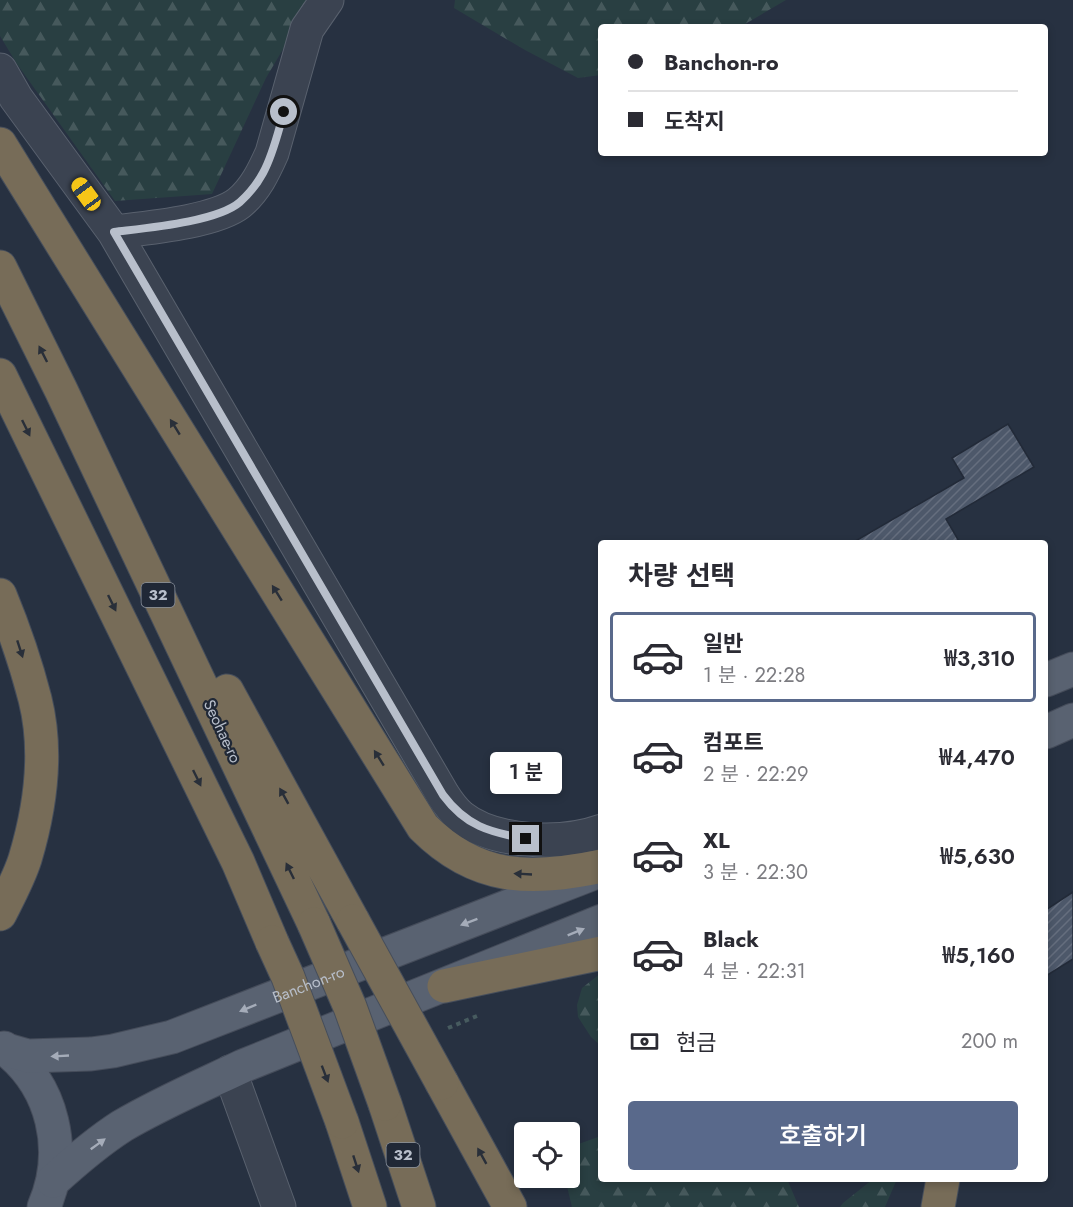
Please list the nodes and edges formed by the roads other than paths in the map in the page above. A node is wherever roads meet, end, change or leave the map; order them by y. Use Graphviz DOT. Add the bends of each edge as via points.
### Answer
graph roads {
  1 [pos="327,0"];
  2 [pos="0,70"];
  3 [pos="0,144"];
  4 [pos="114,232"];
  5 [pos="0,267"];
  6 [pos="0,375"];
  7 [pos="61,390"];
  8 [pos="0,594"];
  9 [pos="1073,668"];
  10 [pos="1048,677"];
  11 [pos="1073,720"];
  12 [pos="1048,731"];
  13 [pos="598,832"];
  14 [pos="25,860"];
  15 [pos="598,869"];
  16 [pos="598,870"];
  17 [pos="0,896"];
  18 [pos="0,914"];
  19 [pos="598,923"];
  20 [pos="598,954"];
  21 [pos="444,986"];
  22 [pos="3,1048"];
  23 [pos="230,1072"];
  24 [pos="942,1182"];
  25 [pos="49,1194"];
  26 [pos="279,1207"];
  27 [pos="370,1207"];
  28 [pos="419,1207"];
  29 [pos="510,1207"];
  30 [pos="938,1207"];
  1 -- 4 [label="street" via="307,29 272,153 246,196 214,215"];
  2 -- 4 [label="street" via="16,98"];
  15 -- 3 [label="highway, one-way" via="538,875 496,871 463,859 423,827"];
  4 -- 13 [label="street" via="452,807 476,825 526,839 573,838"];
  7 -- 5 [label="highway, Seohae-ro / 32, one-way"];
  6 -- 27 [label="highway, one-way, bridge" via="238,862 288,977"];
  28 -- 7 [label="highway, Seohae-ro / 32, one-way, bridge" via="350,1007 315,924"];
  29 -- 7 [label="highway, one-way, bridge"];
  8 -- 14 [label="highway, one-way" via="21,650 39,723 39,789"];
  9 -- 10 [label="main road"];
  11 -- 12 [label="main road"];
  14 -- 17 [label="highway"];
  14 -- 18 [label="highway"];
  16 -- 22 [label="main road, Banchon-ro, one-way" via="164,1039 91,1054 28,1056"];
  21 -- 19 [label="main road, Banchon-ro, one-way"];
  20 -- 21 [label="highway"];
  21 -- 23 [label="main road, Banchon-ro"];
  22 -- 25 [label="main road, Banchon-ro" via="37,1083 51,1114 56,1147"];
  25 -- 23 [label="main road, Banchon-ro, one-way" via="85,1153 122,1126"];
  23 -- 26 [label="street"];
  24 -- 30 [label="highway"];
}
